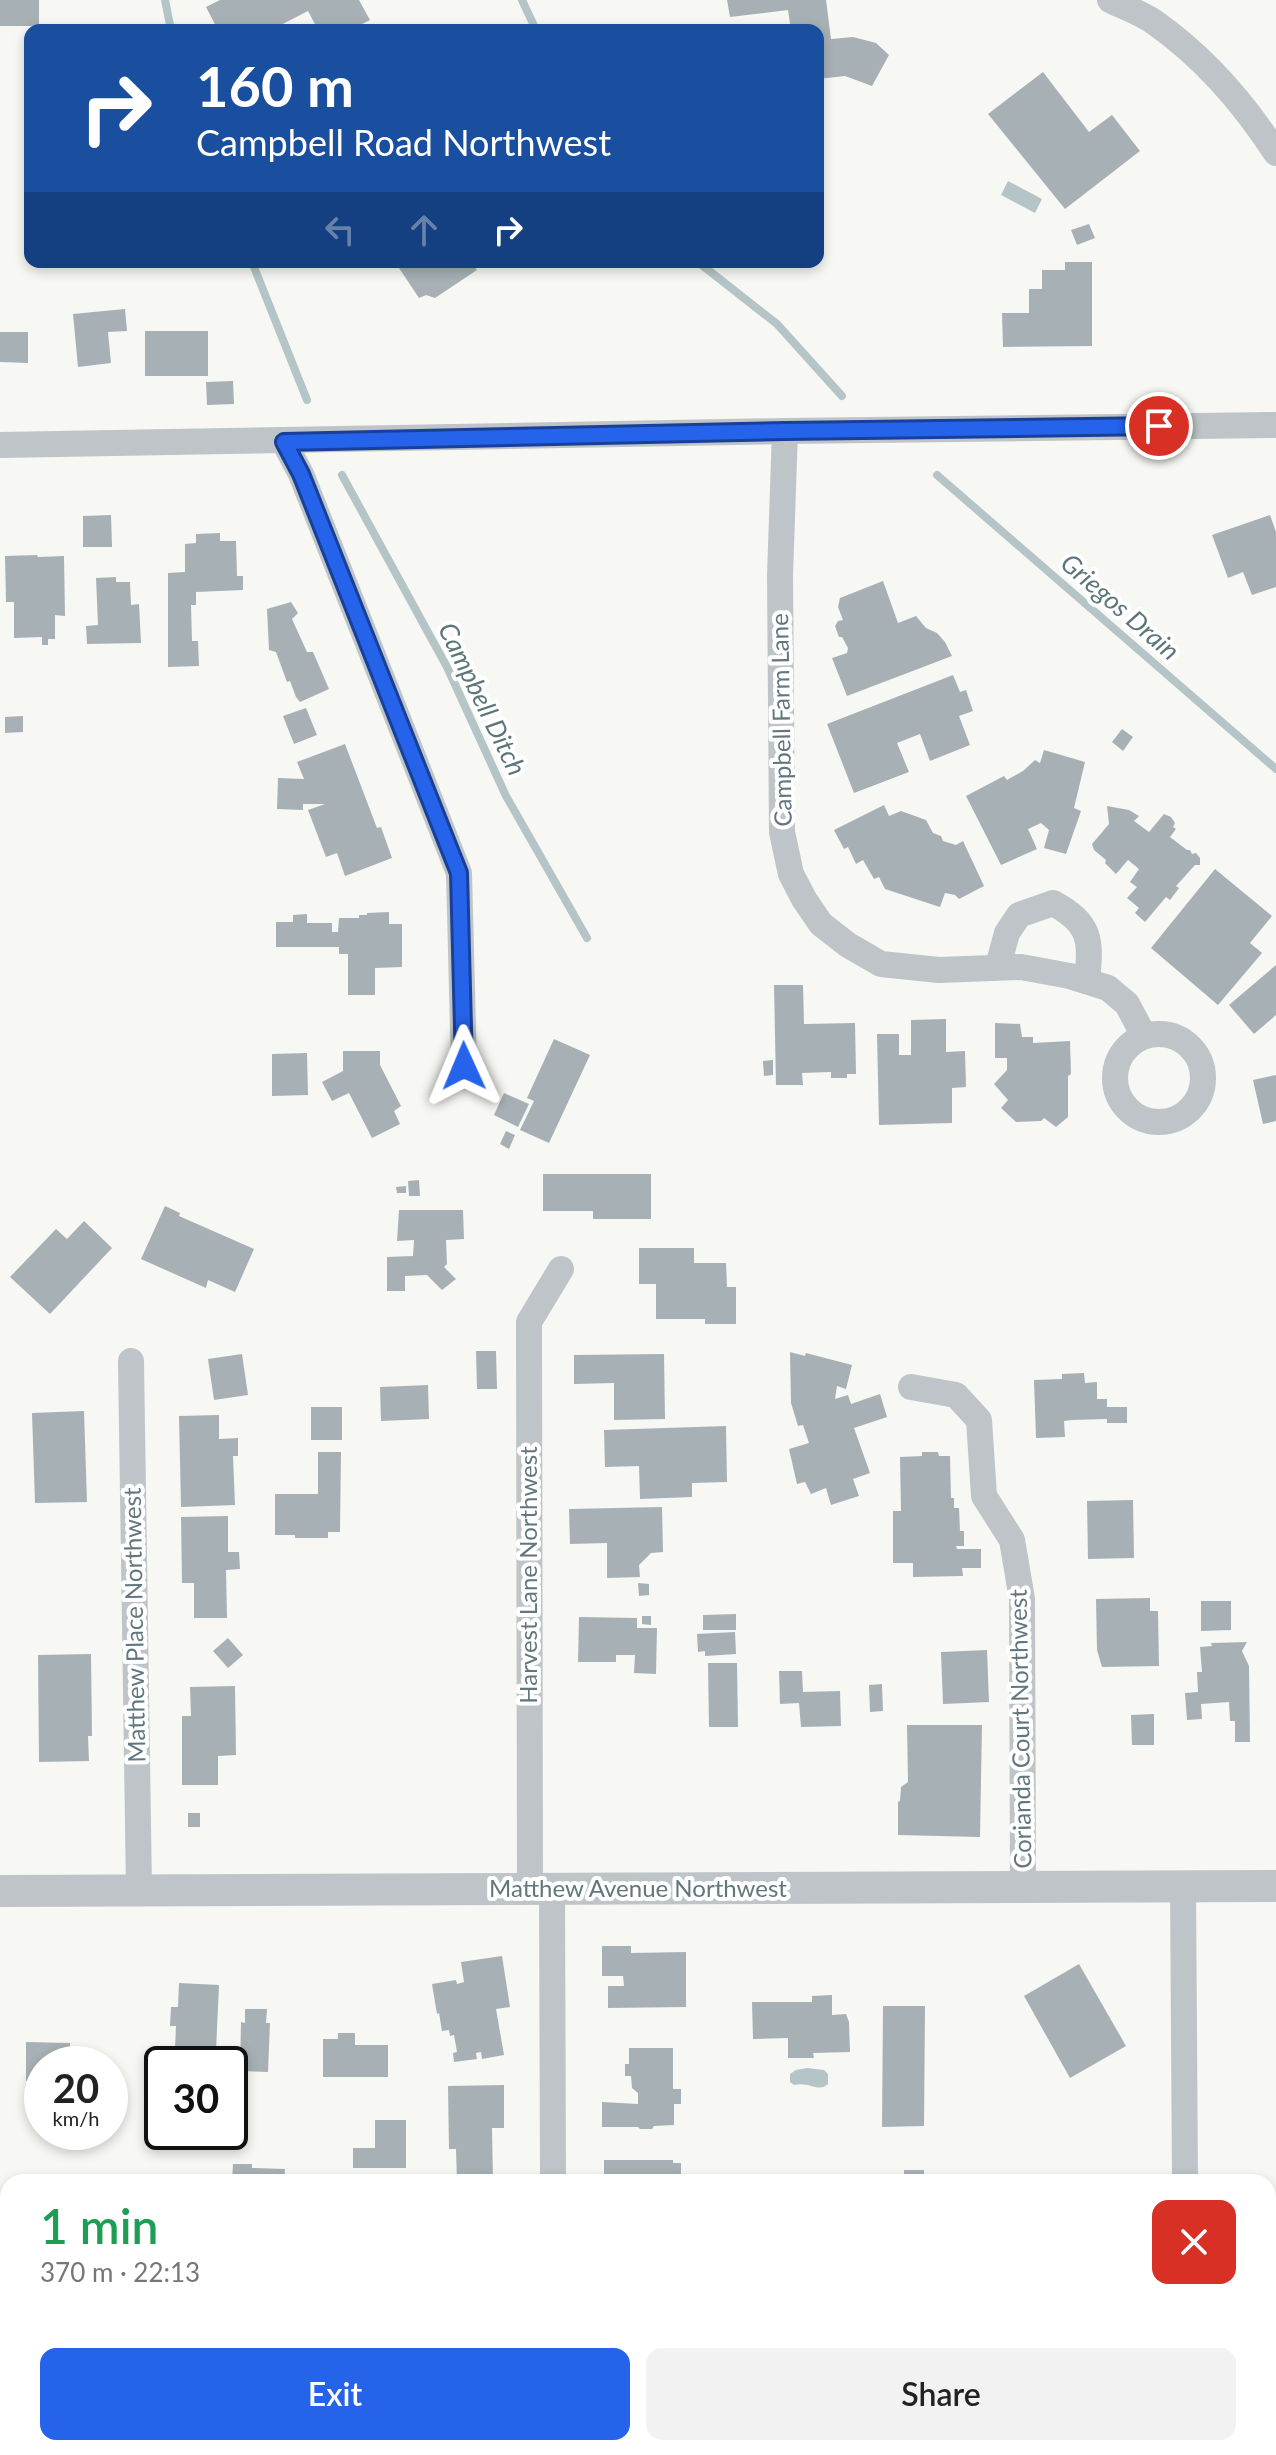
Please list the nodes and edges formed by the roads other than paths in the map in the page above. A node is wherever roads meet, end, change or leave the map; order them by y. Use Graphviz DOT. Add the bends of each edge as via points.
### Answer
graph roads {
  1 [pos="1110,0"];
  2 [pos="1276,153"];
  3 [pos="1276,425"];
  4 [pos="785,431"];
  5 [pos="284,442"];
  6 [pos="0,445"];
  7 [pos="998,966"];
  8 [pos="1087,981"];
  9 [pos="1144,1036"];
  10 [pos="464,1066"];
  11 [pos="561,1269"];
  12 [pos="131,1361"];
  13 [pos="911,1387"];
  14 [pos="1183,1886"];
  15 [pos="1276,1886"];
  16 [pos="1023,1887"];
  17 [pos="139,1890"];
  18 [pos="541,1890"];
  19 [pos="0,1891"];
  20 [pos="553,2174"];
  21 [pos="1185,2174"];
  1 -- 2 [label="street" via="1152,20 1206,64 1250,113"];
  3 -- 4 [label="street"];
  4 -- 5 [label="street"];
  4 -- 7 [label="street, Campbell Farm Lane" via="781,772 782,832 791,874 821,924 881,964 939,970"];
  5 -- 6 [label="street"];
  5 -- 10 [label="street" via="459,873"];
  7 -- 8 [label="street, Campbell Farm Lane"];
  7 -- 8 [label="street" via="1007,933 1019,915 1053,903 1083,927 1090,946"];
  8 -- 9 [label="street, Campbell Farm Lane" via="1108,988 1127,1004"];
  11 -- 18 [label="street, Harvest Lane Northwest" via="529,1322"];
  12 -- 17 [label="street, Matthew Place Northwest"];
  13 -- 16 [label="street, Corianda Court Northwest" via="956,1395 979,1420 984,1496 1012,1540 1022,1599"];
  14 -- 15 [label="street, Matthew Avenue Northwest"];
  14 -- 16 [label="street, Matthew Avenue Northwest"];
  14 -- 21 [label="street"];
  16 -- 18 [label="street, Matthew Avenue Northwest"];
  17 -- 18 [label="street, Matthew Avenue Northwest"];
  17 -- 19 [label="street, Matthew Avenue Northwest"];
  18 -- 20 [label="street, Harvest Lane Northwest"];
}
